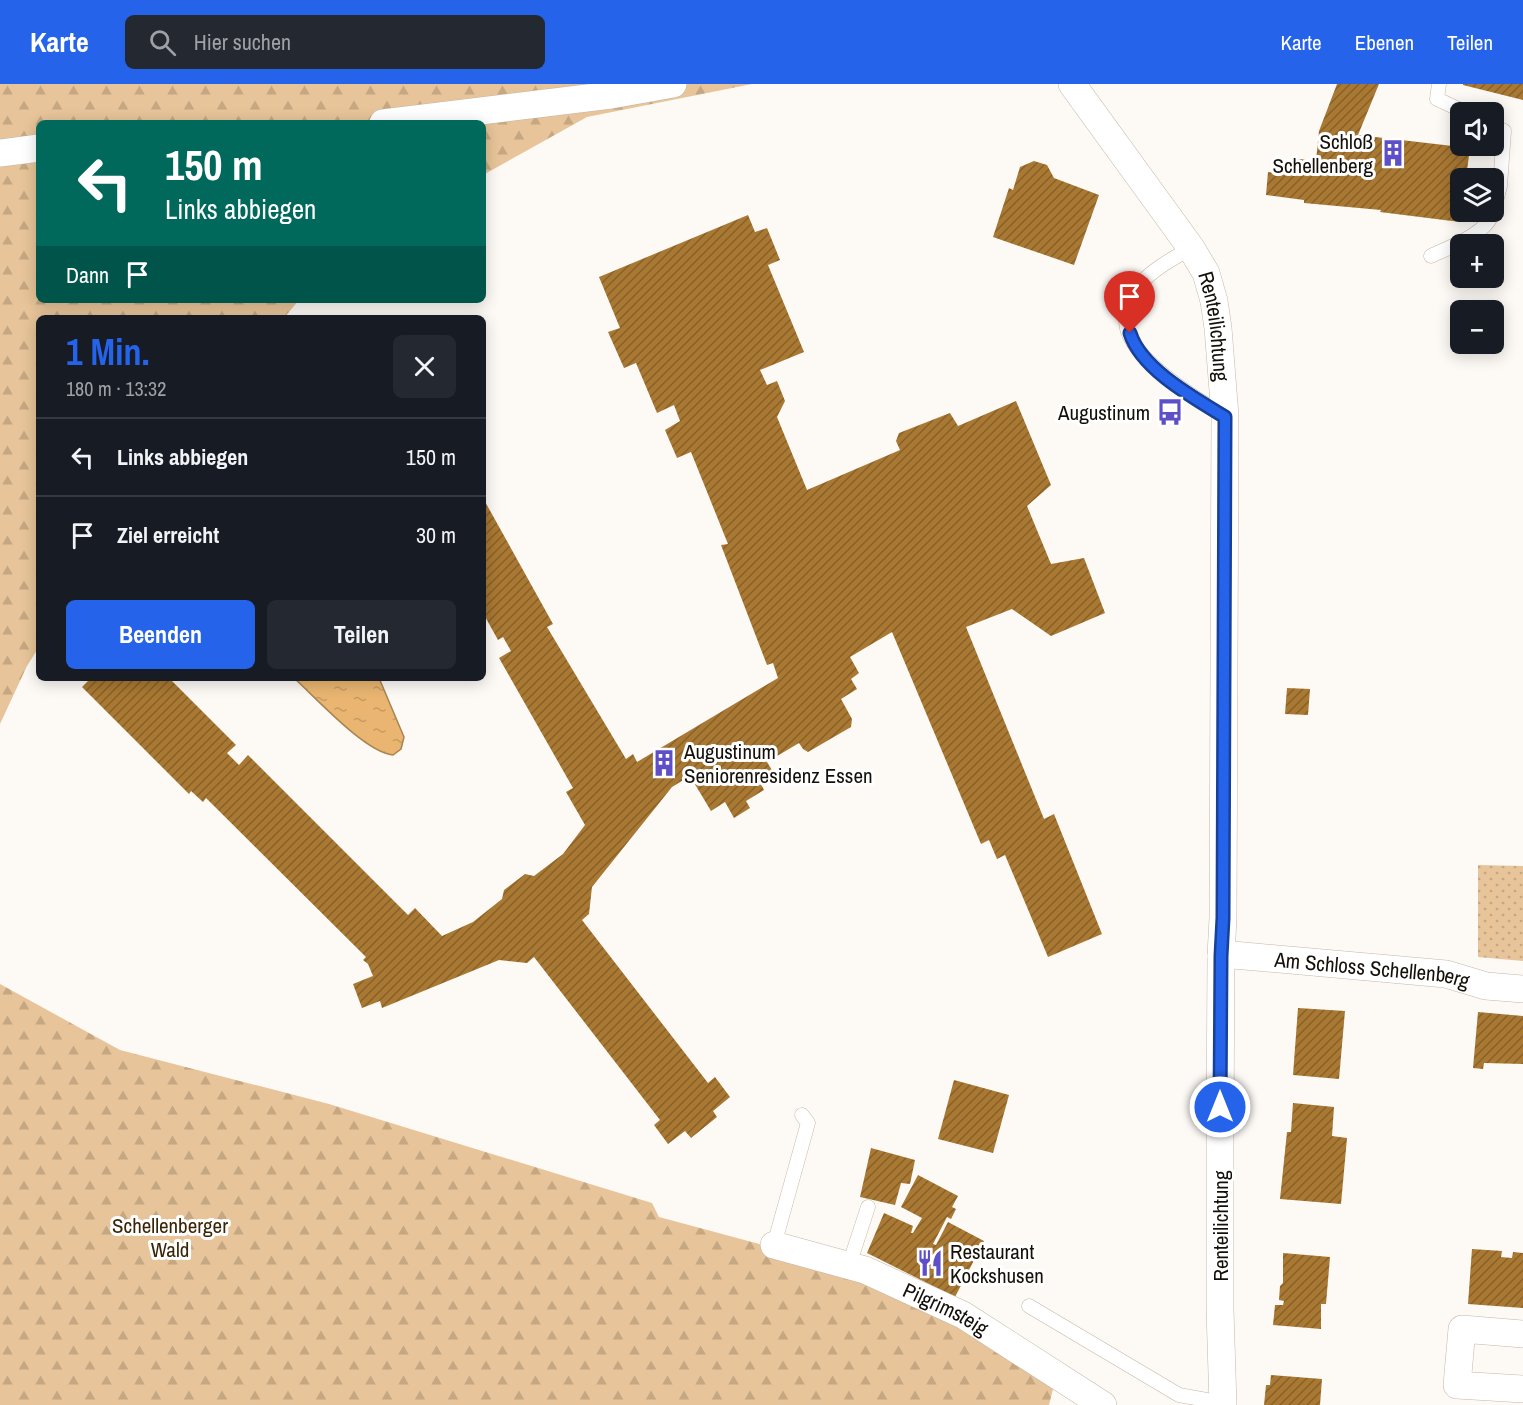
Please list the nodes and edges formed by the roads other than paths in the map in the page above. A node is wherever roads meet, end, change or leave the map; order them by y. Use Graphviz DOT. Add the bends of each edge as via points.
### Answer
graph roads {
  1 [pos="672,84"];
  2 [pos="1072,84"];
  3 [pos="1439,84"];
  4 [pos="1450,105"];
  5 [pos="407,120"];
  6 [pos="36,148"];
  7 [pos="0,153"];
  8 [pos="1487,222"];
  9 [pos="1191,248"];
  10 [pos="1431,256"];
  11 [pos="1225,417"];
  12 [pos="1221,956"];
  13 [pos="1523,989"];
  14 [pos="802,1115"];
  15 [pos="868,1207"];
  16 [pos="774,1245"];
  17 [pos="849,1266"];
  18 [pos="1029,1306"];
  19 [pos="1523,1334"];
  20 [pos="1523,1389"];
  21 [pos="1223,1404"];
  22 [pos="1103,1405"];
  1 -- 5 [label="street"];
  2 -- 9 [label="street, Renteilichtung"];
  3 -- 4 [label="lane" via="1437,99"];
  6 -- 7 [label="street"];
  8 -- 10 [label="lane" via="1478,232"];
  9 -- 11 [label="street, Renteilichtung" via="1206,273 1214,301"];
  9 -- 11 [label="lane" via="1141,283 1126,321 1134,345 1150,363 1171,382"];
  11 -- 12 [label="street, Renteilichtung"];
  12 -- 13 [label="street, Am Schloss Schellenberg" via="1446,974 1486,986"];
  12 -- 21 [label="street, Renteilichtung"];
  14 -- 16 [label="lane" via="808,1123"];
  15 -- 17 [label="lane"];
  16 -- 17 [label="street, Pilgrimsteig"];
  17 -- 22 [label="street, Pilgrimsteig" via="963,1315"];
  18 -- 21 [label="lane" via="1179,1395"];
  19 -- 20 [label="street" via="1462,1329 1457,1385"];
}
